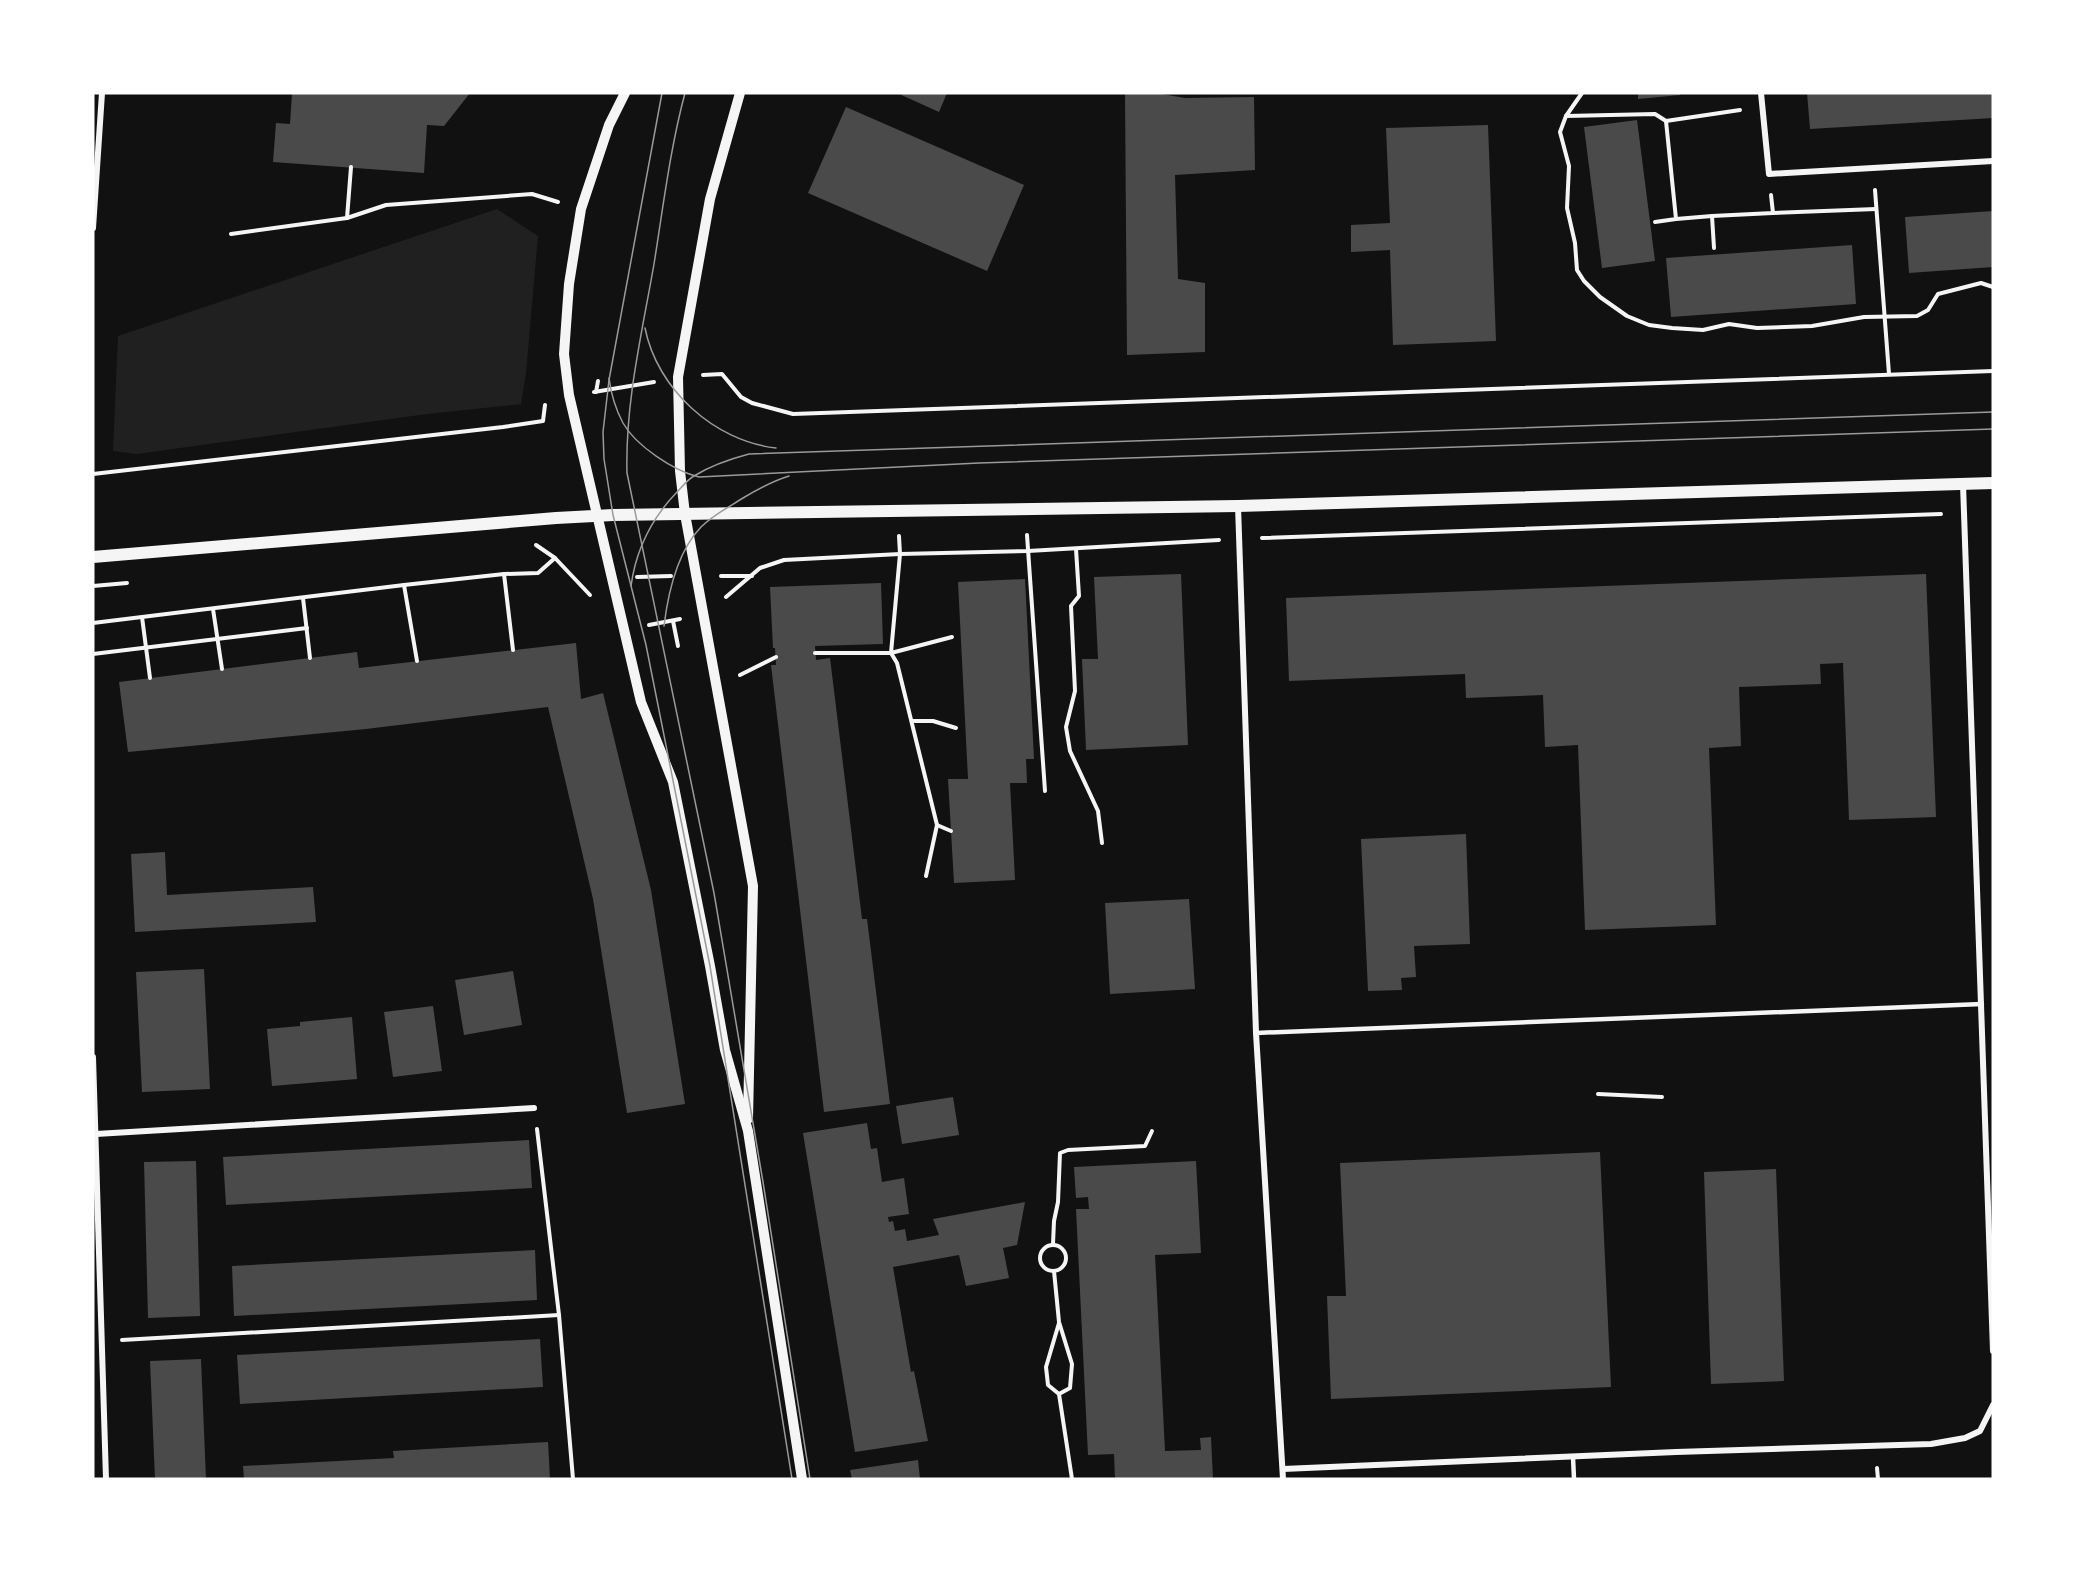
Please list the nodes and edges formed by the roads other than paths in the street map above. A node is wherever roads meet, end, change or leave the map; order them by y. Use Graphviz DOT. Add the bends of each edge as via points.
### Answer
graph roads {
  1 [pos="102,93"];
  2 [pos="625,93"];
  3 [pos="740,93"];
  4 [pos="1761,93"];
  5 [pos="1993,161"];
  6 [pos="93,228"];
  7 [pos="1993,483"];
  8 [pos="1963,484"];
  9 [pos="1238,506"];
  10 [pos="685,514"];
  11 [pos="597,516"];
  12 [pos="93,557"];
  13 [pos="1982,1004"];
  14 [pos="1256,1033"];
  15 [pos="93,1057"];
  16 [pos="93,1072"];
  17 [pos="534,1108"];
  18 [pos="748,1131"];
  19 [pos="96,1134"];
  20 [pos="1993,1351"];
  21 [pos="1993,1405"];
  22 [pos="1573,1457"];
  23 [pos="1283,1469"];
  24 [pos="106,1479"];
  25 [pos="801,1479"];
  26 [pos="1283,1479"];
  27 [pos="1574,1479"];
  1 -- 6 [label="street"];
  2 -- 11 [label="street" via="609,125 581,209 569,284 564,354 569,395"];
  3 -- 10 [label="street" via="710,199 678,377"];
  4 -- 5 [label="street" via="1769,174"];
  7 -- 8 [label="main road"];
  8 -- 9 [label="main road"];
  8 -- 13 [label="street"];
  9 -- 10 [label="main road"];
  9 -- 14 [label="street"];
  10 -- 11 [label="main road"];
  10 -- 18 [label="street" via="753,885"];
  11 -- 12 [label="main road"];
  11 -- 18 [label="street" via="641,702 673,782 725,1050"];
  13 -- 14 [label="lane"];
  13 -- 20 [label="street"];
  14 -- 23 [label="street"];
  15 -- 16 [label="street"];
  16 -- 19 [label="street"];
  17 -- 19 [label="street"];
  18 -- 25 [label="street"];
  19 -- 24 [label="street"];
  21 -- 22 [label="street" via="1980,1431 1931,1444"];
  22 -- 23 [label="street"];
  22 -- 27 [label="lane"];
  23 -- 26 [label="street"];
}
